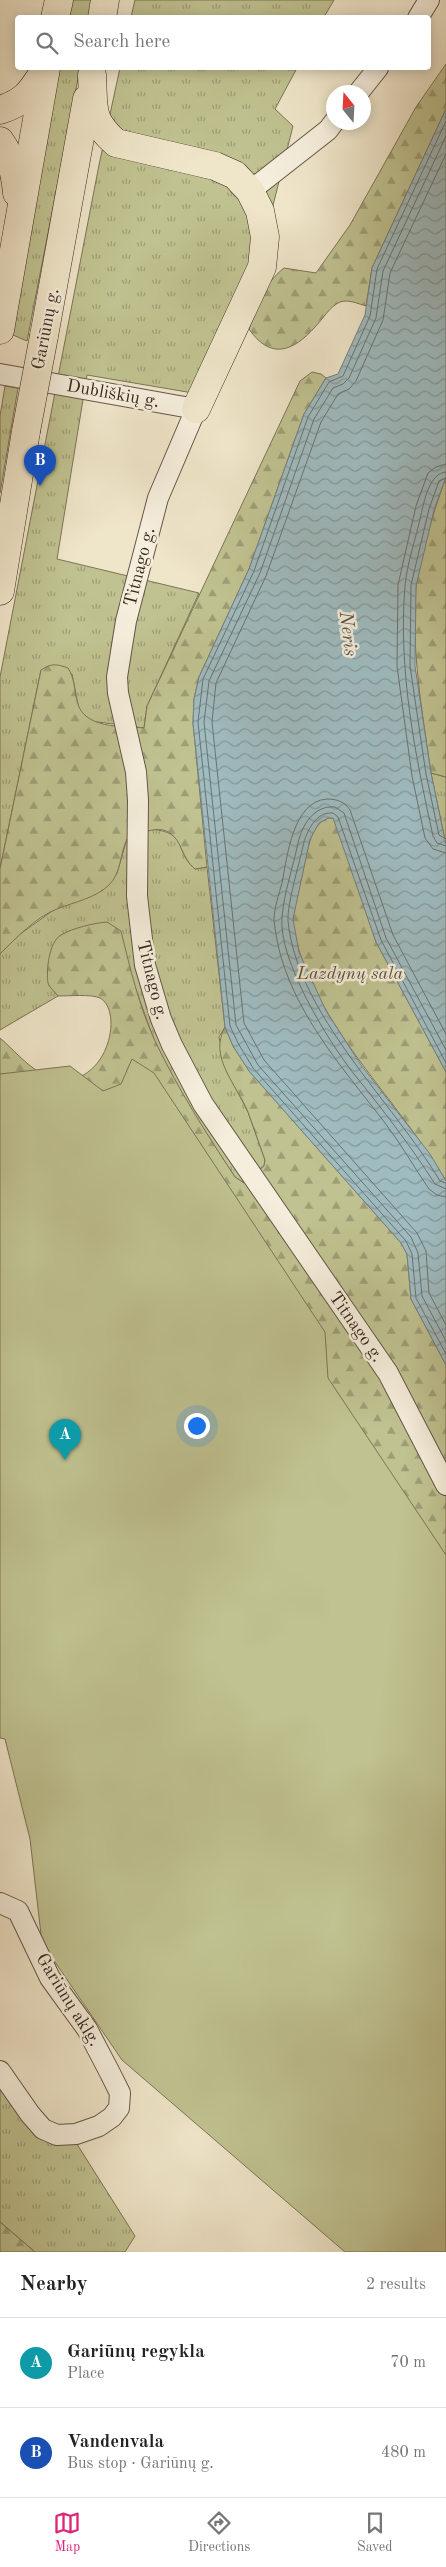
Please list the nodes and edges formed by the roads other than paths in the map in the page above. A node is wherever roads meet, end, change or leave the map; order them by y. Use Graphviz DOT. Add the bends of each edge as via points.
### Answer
graph roads {
  1 [pos="59,0"];
  2 [pos="105,0"];
  3 [pos="429,0"];
  4 [pos="56,15"];
  5 [pos="102,15"];
  6 [pos="420,15"];
  7 [pos="45,70"];
  8 [pos="46,70"];
  9 [pos="376,70"];
  10 [pos="92,71"];
  11 [pos="365,85"];
  12 [pos="0,110"];
  13 [pos="328,130"];
  14 [pos="0,141"];
  15 [pos="154,154"];
  16 [pos="250,191"];
  17 [pos="69,204"];
  18 [pos="20,213"];
  19 [pos="1,327"];
  20 [pos="0,374"];
  21 [pos="196,409"];
  22 [pos="0,591"];
  23 [pos="446,1485"];
  24 [pos="0,1903"];
  25 [pos="0,2071"];
  1 -- 4 [label="highway"];
  2 -- 5 [label="highway"];
  3 -- 6 [label="street"];
  7 -- 12 [label="highway" via="28,96 16,105"];
  8 -- 18 [label="highway"];
  9 -- 11 [label="street"];
  10 -- 15 [label="highway" via="94,112 103,133 116,143"];
  10 -- 17 [label="highway, Gariūnų g."];
  13 -- 16 [label="street"];
  14 -- 18 [label="highway" via="14,166"];
  15 -- 16 [label="highway" via="215,166 235,175"];
  15 -- 17 [label="highway" via="112,152 98,156 86,165"];
  16 -- 21 [label="highway" via="260,211 264,230 262,267"];
  17 -- 22 [label="highway, Gariūnų g., bridge"];
  18 -- 19 [label="highway"];
  20 -- 21 [label="street, Dubliškių g."];
  21 -- 23 [label="street, Titnago g." via="158,498 126,621 117,678 136,772 136,896 145,965 172,1045 203,1104 388,1373"];
  24 -- 25 [label="street, Gariūnų aklg." via="18,1911 50,1978 88,2029 120,2093 120,2108 99,2126 76,2134 57,2135 43,2129"];
}
